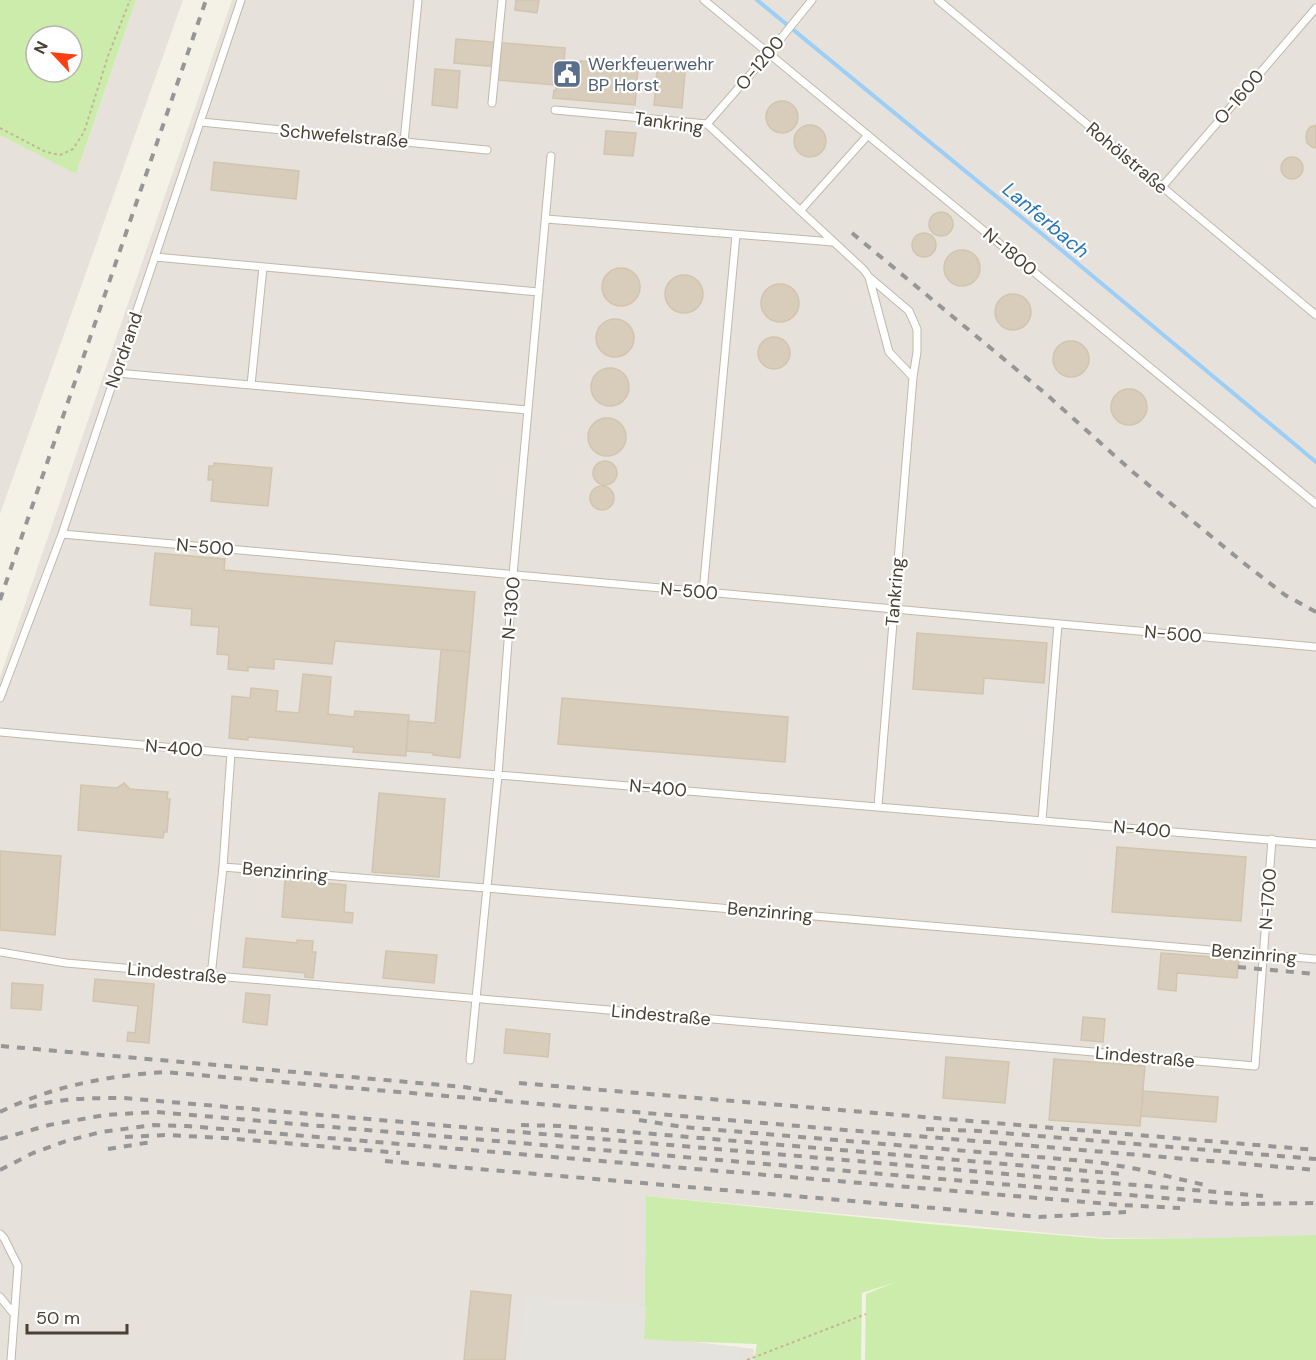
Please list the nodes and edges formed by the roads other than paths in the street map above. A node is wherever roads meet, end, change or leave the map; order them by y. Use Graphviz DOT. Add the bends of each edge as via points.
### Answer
graph roads {
  1 [pos="242,0"];
  2 [pos="418,0"];
  3 [pos="502,0"];
  4 [pos="704,0"];
  5 [pos="812,0"];
  6 [pos="938,0"];
  7 [pos="1316,8"];
  8 [pos="769,53"];
  9 [pos="492,103"];
  10 [pos="555,110"];
  11 [pos="201,122"];
  12 [pos="707,124"];
  13 [pos="868,135"];
  14 [pos="404,142"];
  15 [pos="487,150"];
  16 [pos="551,156"];
  17 [pos="1162,187"];
  18 [pos="800,211"];
  19 [pos="546,219"];
  20 [pos="736,235"];
  21 [pos="834,243"];
  22 [pos="155,257"];
  23 [pos="263,267"];
  24 [pos="868,277"];
  25 [pos="539,292"];
  26 [pos="1316,315"];
  27 [pos="117,373"];
  28 [pos="914,377"];
  29 [pos="251,385"];
  30 [pos="528,410"];
  31 [pos="1316,504"];
  32 [pos="62,534"];
  33 [pos="513,575"];
  34 [pos="703,592"];
  35 [pos="894,609"];
  36 [pos="1058,624"];
  37 [pos="1316,647"];
  38 [pos="0,698"];
  39 [pos="0,732"];
  40 [pos="231,753"];
  41 [pos="498,775"];
  42 [pos="878,806"];
  43 [pos="1042,820"];
  44 [pos="1272,839"];
  45 [pos="1316,844"];
  46 [pos="223,867"];
  47 [pos="486,888"];
  48 [pos="0,952"];
  49 [pos="1263,955"];
  50 [pos="1316,959"];
  51 [pos="211,976"];
  52 [pos="475,999"];
  53 [pos="470,1060"];
  54 [pos="1256,1066"];
  55 [pos="0,1234"];
  56 [pos="0,1297"];
  57 [pos="14,1314"];
  58 [pos="11,1360"];
  1 -- 11 [label="lane, Nordrand"];
  2 -- 14 [label="lane"];
  3 -- 9 [label="lane"];
  4 -- 8 [label="lane, N-1800"];
  5 -- 8 [label="lane, O-1200"];
  6 -- 17 [label="lane, Rohölstraße"];
  7 -- 17 [label="lane, O-1600"];
  8 -- 12 [label="lane, O-1200"];
  8 -- 13 [label="lane, N-1800"];
  10 -- 12 [label="lane, Tankring"];
  11 -- 14 [label="lane, Schwefelstraße"];
  11 -- 22 [label="lane, Nordrand"];
  12 -- 18 [label="lane, Tankring"];
  13 -- 18 [label="lane"];
  13 -- 31 [label="lane, N-1800"];
  14 -- 15 [label="lane, Schwefelstraße"];
  16 -- 19 [label="lane, N-1300"];
  17 -- 26 [label="lane, Rohölstraße"];
  18 -- 21 [label="lane, Tankring"];
  19 -- 20 [label="lane"];
  19 -- 25 [label="lane, N-1300"];
  20 -- 21 [label="lane"];
  20 -- 34 [label="lane"];
  21 -- 24 [label="lane, Tankring"];
  22 -- 23 [label="lane"];
  22 -- 27 [label="lane, Nordrand"];
  23 -- 25 [label="lane"];
  23 -- 29 [label="lane"];
  24 -- 28 [label="lane, Tankring" via="889,352"];
  24 -- 28 [label="lane, Tankring" via="909,311 917,329"];
  25 -- 30 [label="lane, N-1300"];
  27 -- 29 [label="lane"];
  27 -- 32 [label="lane, Nordrand"];
  28 -- 35 [label="lane, Tankring"];
  29 -- 30 [label="lane"];
  30 -- 33 [label="lane, N-1300"];
  32 -- 33 [label="lane, N-500"];
  32 -- 38 [label="lane, Nordrand"];
  33 -- 34 [label="lane, N-500"];
  33 -- 41 [label="lane, N-1300"];
  34 -- 35 [label="lane, N-500"];
  35 -- 36 [label="lane, N-500"];
  35 -- 42 [label="lane, Tankring"];
  36 -- 37 [label="lane, N-500"];
  36 -- 43 [label="lane"];
  39 -- 40 [label="lane, N-400"];
  40 -- 41 [label="lane, N-400"];
  40 -- 46 [label="lane"];
  41 -- 42 [label="lane, N-400"];
  41 -- 47 [label="lane, N-1300"];
  42 -- 43 [label="lane, N-400"];
  43 -- 44 [label="lane, N-400"];
  44 -- 45 [label="lane, N-400"];
  44 -- 49 [label="lane, N-1700"];
  46 -- 47 [label="lane, Benzinring"];
  46 -- 51 [label="lane"];
  47 -- 49 [label="lane, Benzinring"];
  47 -- 52 [label="lane, N-1300"];
  48 -- 51 [label="lane, Lindestraße" via="66,963"];
  49 -- 50 [label="lane, Benzinring"];
  49 -- 54 [label="lane, N-1700"];
  51 -- 52 [label="lane, Lindestraße"];
  52 -- 53 [label="lane, N-1300"];
  52 -- 54 [label="lane, Lindestraße"];
  55 -- 57 [label="lane" via="18,1266"];
  56 -- 57 [label="lane"];
  57 -- 58 [label="lane"];
}
